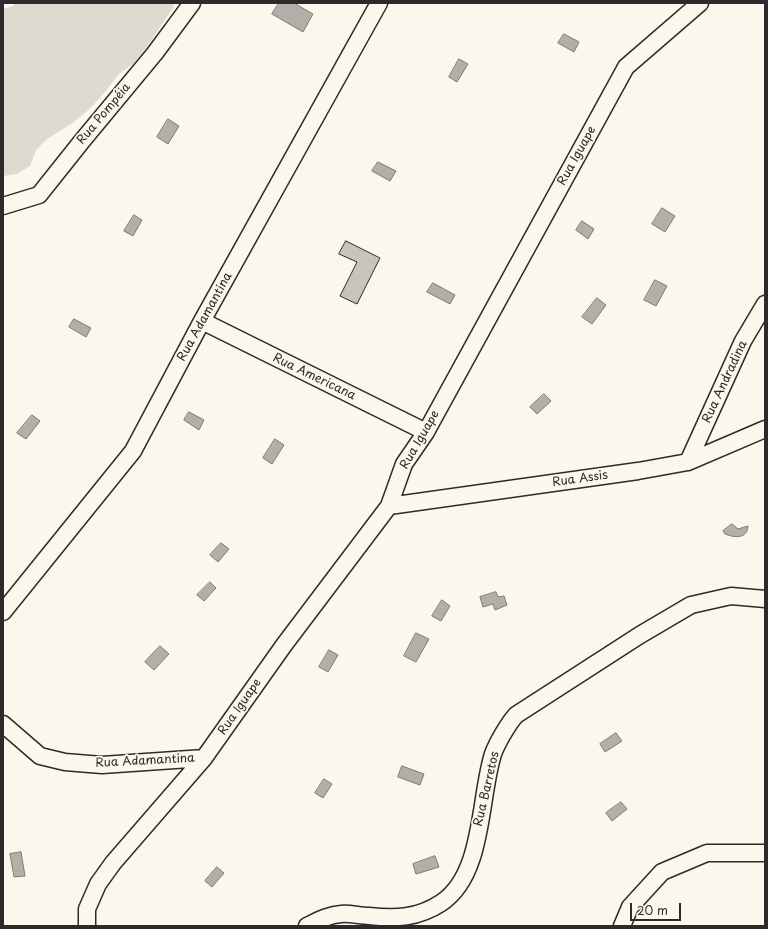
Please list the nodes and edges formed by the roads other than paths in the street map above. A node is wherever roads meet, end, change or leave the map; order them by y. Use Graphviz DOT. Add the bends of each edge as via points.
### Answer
graph roads {
  1 [pos="192,3"];
  2 [pos="379,3"];
  3 [pos="700,3"];
  4 [pos="3,206"];
  5 [pos="765,304"];
  6 [pos="202,321"];
  7 [pos="765,429"];
  8 [pos="426,432"];
  9 [pos="688,462"];
  10 [pos="389,506"];
  11 [pos="765,599"];
  12 [pos="3,612"];
  13 [pos="3,724"];
  14 [pos="204,758"];
  15 [pos="765,853"];
  16 [pos="87,926"];
  17 [pos="307,926"];
  18 [pos="622,926"];
  1 -- 4 [label="street, Rua Pompéia" via="155,53 39,195"];
  2 -- 6 [label="street, Rua Adamantina"];
  3 -- 8 [label="street, Rua Iguape" via="626,67"];
  5 -- 9 [label="street, Rua Andradina" via="743,341"];
  6 -- 8 [label="street, Rua Americana"];
  6 -- 12 [label="street, Rua Adamantina" via="133,451"];
  7 -- 9 [label="street, Rua Assis"];
  8 -- 10 [label="street, Rua Iguape" via="404,464"];
  9 -- 10 [label="street, Rua Assis" via="638,472"];
  10 -- 14 [label="street, Rua Iguape" via="284,645"];
  11 -- 17 [label="street, Rua Barretos" via="730,596 691,605 516,715 493,754 470,864 458,886 442,902 420,914 395,918 343,914 324,917"];
  13 -- 14 [label="street, Rua Adamantina" via="40,756 65,762 102,765"];
  14 -- 16 [label="street, Rua Iguape" via="113,863 98,884 87,908"];
  15 -- 18 [label="street" via="707,853 662,872 630,907"];
}
